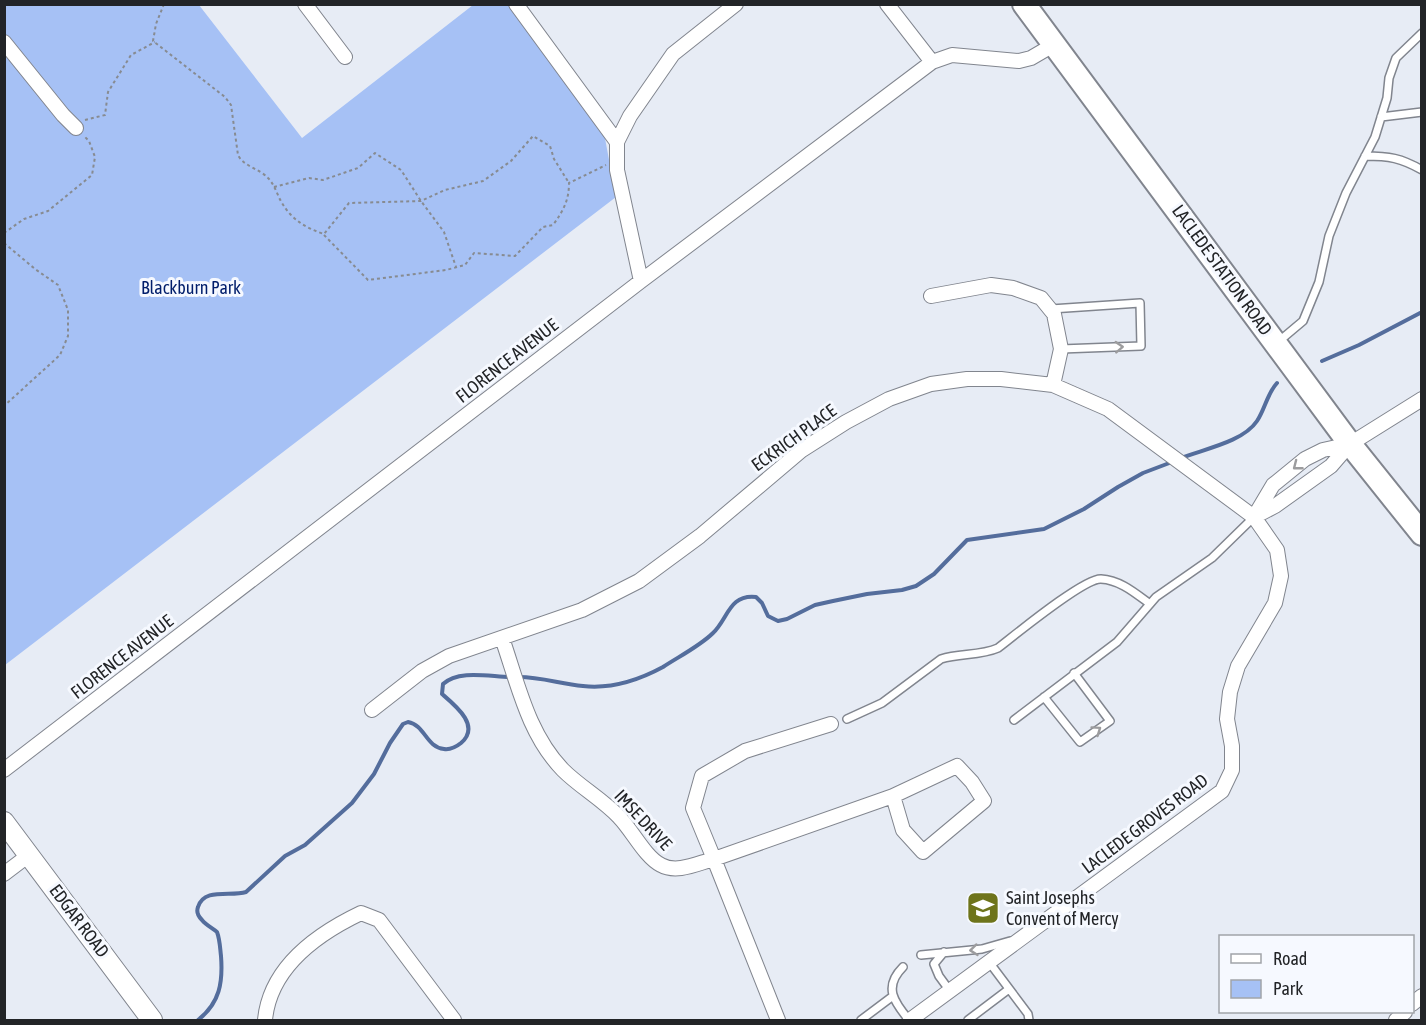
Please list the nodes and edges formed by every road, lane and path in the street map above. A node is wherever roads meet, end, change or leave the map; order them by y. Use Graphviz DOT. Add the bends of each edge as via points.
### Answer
graph roads {
  1 [pos="164,4"];
  2 [pos="304,4"];
  3 [pos="516,4"];
  4 [pos="736,4"];
  5 [pos="887,4"];
  6 [pos="1024,4"];
  7 [pos="720,9"];
  8 [pos="1422,33"];
  9 [pos="4,42"];
  10 [pos="154,42"];
  11 [pos="1055,44"];
  12 [pos="345,57"];
  13 [pos="932,62"];
  14 [pos="1421,112"];
  15 [pos="1381,117"];
  16 [pos="76,128"];
  17 [pos="617,142"];
  18 [pos="1365,156"];
  19 [pos="617,161"];
  20 [pos="1422,170"];
  21 [pos="569,183"];
  22 [pos="274,187"];
  23 [pos="421,201"];
  24 [pos="4,233"];
  25 [pos="324,234"];
  26 [pos="4,243"];
  27 [pos="456,267"];
  28 [pos="641,281"];
  29 [pos="931,296"];
  30 [pos="1050,309"];
  31 [pos="1276,344"];
  32 [pos="1061,350"];
  33 [pos="1053,385"];
  34 [pos="1422,399"];
  35 [pos="4,406"];
  36 [pos="1350,444"];
  37 [pos="1254,516"];
  38 [pos="1422,534"];
  39 [pos="1150,604"];
  40 [pos="502,638"];
  41 [pos="1074,673"];
  42 [pos="1044,697"];
  43 [pos="372,710"];
  44 [pos="848,719"];
  45 [pos="1014,720"];
  46 [pos="831,724"];
  47 [pos="4,770"];
  48 [pos="893,796"];
  49 [pos="4,822"];
  50 [pos="29,855"];
  51 [pos="714,859"];
  52 [pos="4,874"];
  53 [pos="1024,936"];
  54 [pos="944,952"];
  55 [pos="921,955"];
  56 [pos="989,962"];
  57 [pos="903,967"];
  58 [pos="1009,989"];
  59 [pos="950,991"];
  60 [pos="892,996"];
  61 [pos="152,1020"];
  62 [pos="265,1020"];
  63 [pos="454,1020"];
  64 [pos="778,1020"];
  65 [pos="861,1020"];
  66 [pos="909,1020"];
  67 [pos="968,1020"];
  68 [pos="1029,1020"];
  1 -- 10 [label="path"];
  2 -- 12 [label="street"];
  3 -- 17 [label="street"];
  4 -- 7 [label="street"];
  5 -- 13 [label="street"];
  6 -- 11 [label="main road, LACLEDE STATION ROAD"];
  7 -- 17 [label="street" via="673,54"];
  8 -- 15 [label="lane" via="1396,58"];
  9 -- 16 [label="street"];
  10 -- 16 [label="path" via="131,55 108,92 105,115 82,120"];
  10 -- 22 [label="path" via="225,97 231,105 240,160 259,170"];
  11 -- 13 [label="street, FLORENCE AVENUE" via="1019,61 952,55"];
  11 -- 31 [label="main road, LACLEDE STATION ROAD"];
  13 -- 28 [label="street, FLORENCE AVENUE"];
  14 -- 15 [label="lane"];
  15 -- 18 [label="lane"];
  16 -- 24 [label="path" via="89,141 95,157 92,175 48,211 24,219"];
  17 -- 19 [label="street"];
  18 -- 20 [label="lane" via="1403,159"];
  18 -- 31 [label="lane" via="1333,225 1319,282 1303,321"];
  19 -- 21 [label="path"];
  19 -- 28 [label="street"];
  21 -- 23 [label="path" via="550,146 534,136 483,181 445,190"];
  21 -- 27 [label="path" via="565,208 553,225 543,227 515,256 474,253 465,265"];
  22 -- 23 [label="path" via="309,178 323,180 358,168 375,153 401,170"];
  22 -- 25 [label="path" via="283,205 303,227"];
  23 -- 25 [label="path" via="348,203"];
  23 -- 27 [label="path" via="444,232"];
  25 -- 27 [label="path" via="368,280"];
  26 -- 35 [label="path" via="58,285 68,310 68,336 60,355"];
  28 -- 47 [label="street, FLORENCE AVENUE"];
  29 -- 30 [label="street" via="990,285 1041,298"];
  30 -- 32 [label="street"];
  32 -- 30 [label="lane, one-way" via="1141,346 1140,303"];
  31 -- 36 [label="main road, LACLEDE STATION ROAD"];
  32 -- 33 [label="street"];
  33 -- 37 [label="street, ECKRICH PLACE" via="1108,409"];
  33 -- 40 [label="street, ECKRICH PLACE" via="966,379 930,384 889,399 802,450 639,582 582,610"];
  34 -- 36 [label="street"];
  36 -- 37 [label="street" via="1331,466 1275,506"];
  36 -- 37 [label="street, one-way" via="1305,459 1273,485"];
  36 -- 38 [label="main road, LACLEDE STATION ROAD"];
  37 -- 39 [label="lane" via="1212,558"];
  37 -- 53 [label="street, LACLEDE GROVES ROAD" via="1277,550 1281,576 1275,603 1238,666 1230,692 1227,719 1232,770 1222,791"];
  39 -- 41 [label="lane" via="1117,642"];
  39 -- 44 [label="lane" via="1117,583 1095,579 998,648 941,659 882,703"];
  40 -- 43 [label="street, ECKRICH PLACE" via="449,656 422,671"];
  40 -- 51 [label="street, IMSE DRIVE" via="531,723 543,746 564,771 621,818 662,866 678,869"];
  41 -- 42 [label="lane"];
  42 -- 41 [label="lane, one-way" via="1080,742 1110,721"];
  42 -- 45 [label="lane"];
  46 -- 51 [label="street" via="745,751 702,776 693,808"];
  48 -- 48 [label="street" via="903,830 922,852 984,801 957,766"];
  48 -- 51 [label="street"];
  49 -- 50 [label="street, EDGAR ROAD"];
  50 -- 52 [label="street"];
  50 -- 61 [label="street, EDGAR ROAD"];
  51 -- 64 [label="street"];
  53 -- 54 [label="lane, one-way" via="996,946"];
  53 -- 56 [label="street, LACLEDE GROVES ROAD"];
  54 -- 55 [label="lane"];
  54 -- 59 [label="lane" via="934,964 935,971"];
  56 -- 58 [label="lane"];
  56 -- 59 [label="street, LACLEDE GROVES ROAD"];
  57 -- 60 [label="lane" via="893,979"];
  58 -- 67 [label="lane"];
  58 -- 68 [label="lane"];
  59 -- 66 [label="street, LACLEDE GROVES ROAD"];
  60 -- 65 [label="lane"];
  60 -- 66 [label="lane"];
  62 -- 63 [label="street" via="272,991 294,958 316,939 361,913 379,920"];
}
